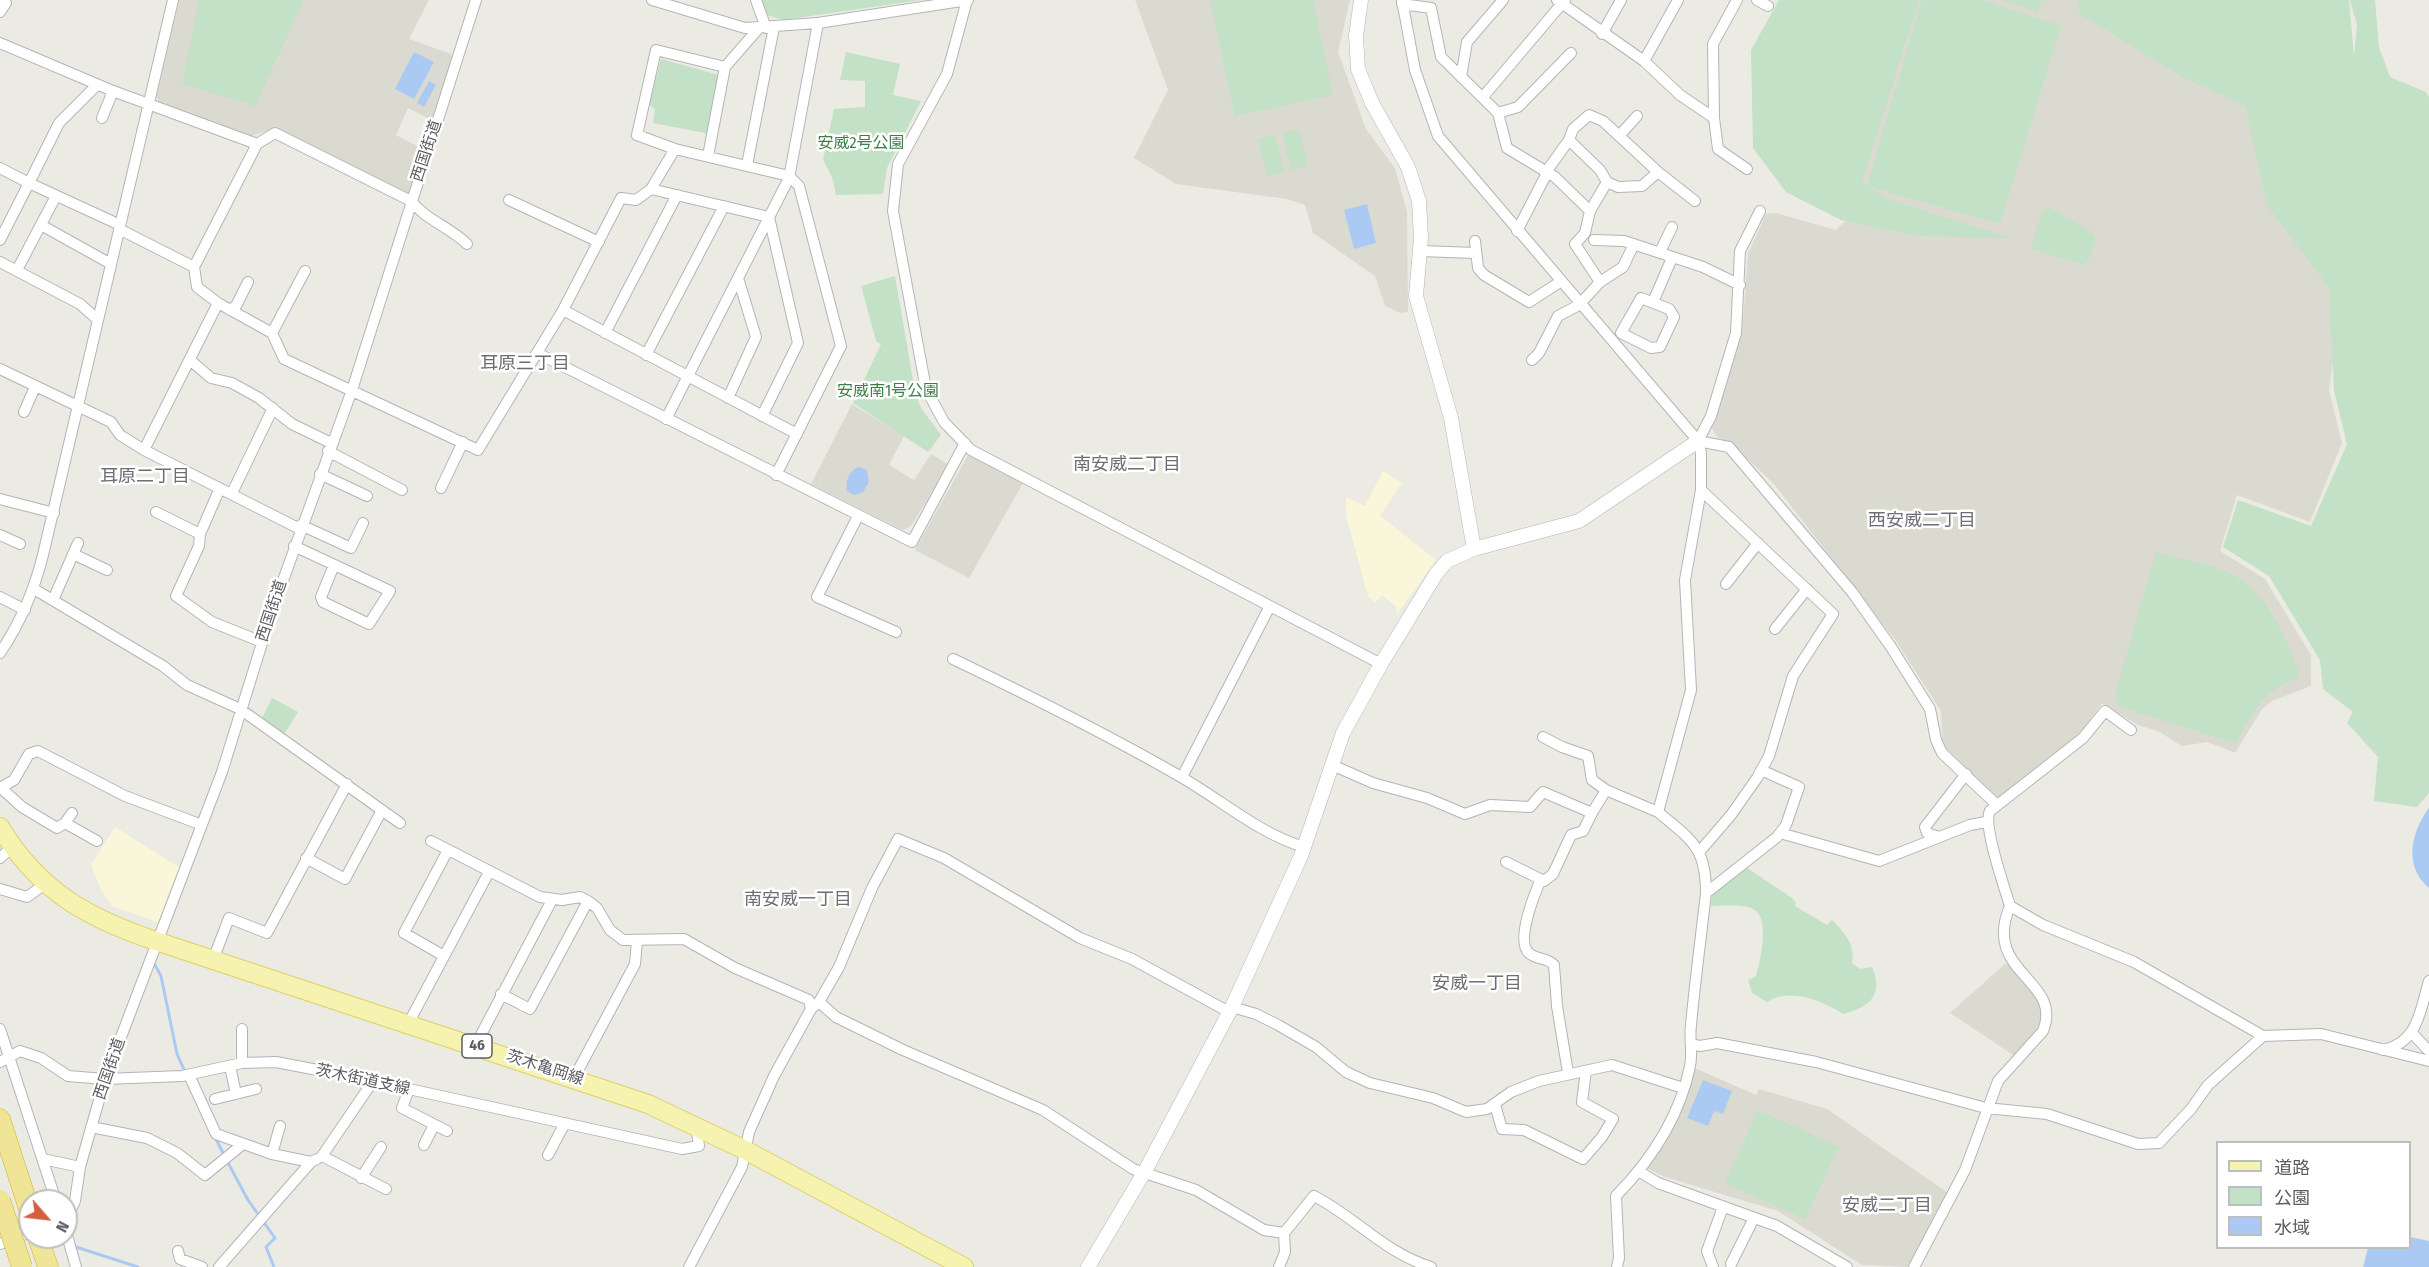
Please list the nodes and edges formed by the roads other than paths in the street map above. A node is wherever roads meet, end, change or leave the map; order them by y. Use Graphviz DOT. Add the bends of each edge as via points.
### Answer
graph roads {
  1 [pos="173,0"];
  2 [pos="476,0"];
  3 [pos="652,0"];
  4 [pos="756,0"];
  5 [pos="968,0"];
  6 [pos="1361,0"];
  7 [pos="1503,0"];
  8 [pos="1621,0"];
  9 [pos="1678,0"];
  10 [pos="1737,0"];
  11 [pos="1757,0"];
  12 [pos="0,1"];
  13 [pos="1562,1"];
  14 [pos="1402,2"];
  15 [pos="1768,6"];
  16 [pos="0,12"];
  17 [pos="818,23"];
  18 [pos="766,28"];
  19 [pos="1602,34"];
  20 [pos="0,43"];
  21 [pos="1571,53"];
  22 [pos="1644,61"];
  23 [pos="725,67"];
  24 [pos="1461,77"];
  25 [pos="97,85"];
  26 [pos="113,91"];
  27 [pos="1483,98"];
  28 [pos="148,104"];
  29 [pos="1498,113"];
  30 [pos="1637,116"];
  31 [pos="102,118"];
  32 [pos="1714,118"];
  33 [pos="1619,136"];
  34 [pos="1569,140"];
  35 [pos="257,144"];
  36 [pos="675,149"];
  37 [pos="708,156"];
  38 [pos="747,165"];
  39 [pos="0,168"];
  40 [pos="1747,169"];
  41 [pos="1546,172"];
  42 [pos="1658,172"];
  43 [pos="789,176"];
  44 [pos="1607,182"];
  45 [pos="29,183"];
  46 [pos="651,189"];
  47 [pos="677,195"];
  48 [pos="56,196"];
  49 [pos="509,200"];
  50 [pos="411,201"];
  51 [pos="1695,201"];
  52 [pos="724,206"];
  53 [pos="1590,211"];
  54 [pos="1760,211"];
  55 [pos="769,217"];
  56 [pos="41,225"];
  57 [pos="119,227"];
  58 [pos="1672,227"];
  59 [pos="1517,231"];
  60 [pos="0,240"];
  61 [pos="1594,240"];
  62 [pos="1475,241"];
  63 [pos="599,242"];
  64 [pos="467,244"];
  65 [pos="1634,244"];
  66 [pos="1420,251"];
  67 [pos="1659,252"];
  68 [pos="1476,253"];
  69 [pos="1672,258"];
  70 [pos="0,262"];
  71 [pos="111,264"];
  72 [pos="194,267"];
  73 [pos="16,270"];
  74 [pos="305,271"];
  75 [pos="738,278"];
  76 [pos="248,282"];
  77 [pos="1560,282"];
  78 [pos="1600,282"];
  79 [pos="1740,285"];
  80 [pos="1653,302"];
  81 [pos="218,303"];
  82 [pos="1579,304"];
  83 [pos="230,310"];
  84 [pos="563,310"];
  85 [pos="99,320"];
  86 [pos="272,333"];
  87 [pos="605,333"];
  88 [pos="537,353"];
  89 [pos="645,355"];
  90 [pos="190,360"];
  91 [pos="1532,360"];
  92 [pos="0,369"];
  93 [pos="687,377"];
  94 [pos="36,387"];
  95 [pos="352,390"];
  96 [pos="728,398"];
  97 [pos="78,408"];
  98 [pos="273,408"];
  99 [pos="24,412"];
  100 [pos="762,416"];
  101 [pos="666,418"];
  102 [pos="797,434"];
  103 [pos="1698,441"];
  104 [pos="463,442"];
  105 [pos="965,443"];
  106 [pos="330,447"];
  107 [pos="144,450"];
  108 [pos="320,474"];
  109 [pos="776,476"];
  110 [pos="220,488"];
  111 [pos="441,488"];
  112 [pos="402,490"];
  113 [pos="1701,490"];
  114 [pos="232,493"];
  115 [pos="367,496"];
  116 [pos="0,500"];
  117 [pos="156,512"];
  118 [pos="54,513"];
  119 [pos="858,516"];
  120 [pos="363,524"];
  121 [pos="301,527"];
  122 [pos="200,534"];
  123 [pos="0,535"];
  124 [pos="78,543"];
  125 [pos="1758,543"];
  126 [pos="20,544"];
  127 [pos="294,546"];
  128 [pos="1474,549"];
  129 [pos="73,554"];
  130 [pos="334,564"];
  131 [pos="106,570"];
  132 [pos="1726,584"];
  133 [pos="34,589"];
  134 [pos="1807,590"];
  135 [pos="0,597"];
  136 [pos="53,600"];
  137 [pos="1270,606"];
  138 [pos="25,610"];
  139 [pos="1774,629"];
  140 [pos="896,632"];
  141 [pos="262,642"];
  142 [pos="0,653"];
  143 [pos="953,659"];
  144 [pos="1381,664"];
  145 [pos="240,709"];
  146 [pos="2131,730"];
  147 [pos="1543,737"];
  148 [pos="1332,765"];
  149 [pos="1761,770"];
  150 [pos="1966,774"];
  151 [pos="1182,777"];
  152 [pos="346,784"];
  153 [pos="0,788"];
  154 [pos="1606,790"];
  155 [pos="1997,805"];
  156 [pos="381,812"];
  157 [pos="1658,812"];
  158 [pos="1592,813"];
  159 [pos="1986,822"];
  160 [pos="400,823"];
  161 [pos="202,825"];
  162 [pos="0,827"];
  163 [pos="1780,833"];
  164 [pos="1939,837"];
  165 [pos="97,841"];
  166 [pos="432,841"];
  167 [pos="1304,848"];
  168 [pos="448,850"];
  169 [pos="1700,851"];
  170 [pos="6,852"];
  171 [pos="306,858"];
  172 [pos="1506,862"];
  173 [pos="489,872"];
  174 [pos="1541,879"];
  175 [pos="45,884"];
  176 [pos="0,889"];
  177 [pos="1706,893"];
  178 [pos="552,900"];
  179 [pos="588,901"];
  180 [pos="2010,906"];
  181 [pos="637,941"];
  182 [pos="159,942"];
  183 [pos="444,956"];
  184 [pos="213,960"];
  185 [pos="2429,981"];
  186 [pos="501,994"];
  187 [pos="815,1006"];
  188 [pos="1230,1010"];
  189 [pos="408,1024"];
  190 [pos="0,1029"];
  191 [pos="242,1029"];
  192 [pos="2412,1033"];
  193 [pos="2264,1036"];
  194 [pos="1692,1044"];
  195 [pos="475,1046"];
  196 [pos="2379,1051"];
  197 [pos="2429,1051"];
  198 [pos="4,1059"];
  199 [pos="2429,1061"];
  200 [pos="242,1063"];
  201 [pos="230,1066"];
  202 [pos="1586,1071"];
  203 [pos="189,1074"];
  204 [pos="1568,1074"];
  205 [pos="574,1078"];
  206 [pos="105,1079"];
  207 [pos="373,1081"];
  208 [pos="1683,1088"];
  209 [pos="255,1089"];
  210 [pos="409,1089"];
  211 [pos="236,1094"];
  212 [pos="215,1099"];
  213 [pos="1495,1105"];
  214 [pos="1986,1108"];
  215 [pos="0,1119"];
  216 [pos="565,1123"];
  217 [pos="434,1125"];
  218 [pos="696,1125"];
  219 [pos="280,1126"];
  220 [pos="91,1127"];
  221 [pos="447,1131"];
  222 [pos="243,1143"];
  223 [pos="424,1145"];
  224 [pos="381,1147"];
  225 [pos="745,1150"];
  226 [pos="272,1154"];
  227 [pos="548,1155"];
  228 [pos="322,1156"];
  229 [pos="43,1159"];
  230 [pos="311,1162"];
  231 [pos="80,1167"];
  232 [pos="1145,1171"];
  233 [pos="1640,1172"];
  234 [pos="361,1178"];
  235 [pos="23,1189"];
  236 [pos="53,1189"];
  237 [pos="77,1189"];
  238 [pos="386,1189"];
  239 [pos="0,1200"];
  240 [pos="1723,1207"];
  241 [pos="1754,1218"];
  242 [pos="1284,1233"];
  243 [pos="18,1237"];
  244 [pos="0,1245"];
  245 [pos="42,1249"];
  246 [pos="71,1249"];
  247 [pos="178,1251"];
  248 [pos="1831,1262"];
  249 [pos="1731,1264"];
  250 [pos="225,1265"];
  251 [pos="21,1267"];
  252 [pos="48,1267"];
  253 [pos="76,1267"];
  254 [pos="202,1267"];
  255 [pos="689,1267"];
  256 [pos="964,1267"];
  257 [pos="1088,1267"];
  258 [pos="1280,1267"];
  259 [pos="1431,1267"];
  260 [pos="1617,1267"];
  261 [pos="1713,1267"];
  262 [pos="1848,1267"];
  263 [pos="1914,1267"];
  1 -- 28 [label="street"];
  2 -- 50 [label="street, 西国街道"];
  3 -- 18 [label="street" via="745,28"];
  4 -- 18 [label="street"];
  5 -- 17 [label="street"];
  5 -- 105 [label="street" via="947,74 898,164 893,211 926,389 944,422"];
  6 -- 66 [label="street" via="1356,36 1358,69 1408,167 1419,201"];
  7 -- 24 [label="street" via="1467,42"];
  8 -- 19 [label="street"];
  9 -- 22 [label="street"];
  10 -- 32 [label="street" via="1713,44"];
  11 -- 15 [label="street"];
  12 -- 16 [label="street" via="6,3"];
  13 -- 19 [label="street"];
  13 -- 27 [label="street"];
  14 -- 24 [label="street" via="1431,8 1441,57"];
  14 -- 59 [label="street" via="1415,70 1438,136"];
  17 -- 18 [label="street"];
  17 -- 43 [label="street"];
  18 -- 23 [label="street"];
  18 -- 38 [label="street"];
  19 -- 22 [label="street"];
  20 -- 25 [label="street"];
  21 -- 29 [label="street" via="1518,107"];
  22 -- 32 [label="street"];
  23 -- 36 [label="street" via="656,50 637,135"];
  23 -- 37 [label="street"];
  24 -- 27 [label="street"];
  25 -- 26 [label="street"];
  25 -- 45 [label="street" via="59,123"];
  26 -- 28 [label="street"];
  26 -- 31 [label="street"];
  27 -- 29 [label="street"];
  28 -- 35 [label="street"];
  28 -- 57 [label="street"];
  29 -- 41 [label="street" via="1507,148"];
  30 -- 33 [label="street"];
  32 -- 40 [label="street" via="1718,149"];
  33 -- 34 [label="street" via="1603,121 1589,115 1573,129"];
  33 -- 42 [label="street"];
  34 -- 41 [label="street"];
  34 -- 44 [label="street"];
  35 -- 50 [label="street" via="275,133"];
  35 -- 72 [label="street"];
  36 -- 37 [label="street"];
  36 -- 46 [label="street"];
  37 -- 38 [label="street"];
  38 -- 43 [label="street"];
  39 -- 45 [label="street"];
  41 -- 53 [label="street"];
  41 -- 59 [label="street"];
  42 -- 44 [label="street" via="1642,186 1618,187"];
  42 -- 51 [label="street"];
  43 -- 55 [label="street"];
  43 -- 102 [label="street" via="800,186 841,346"];
  44 -- 53 [label="street"];
  45 -- 48 [label="street"];
  45 -- 60 [label="street"];
  46 -- 47 [label="street"];
  46 -- 63 [label="street" via="636,201 621,198"];
  47 -- 52 [label="street"];
  47 -- 87 [label="street"];
  48 -- 56 [label="street"];
  48 -- 57 [label="street"];
  49 -- 63 [label="street"];
  50 -- 64 [label="street" via="420,213 454,231"];
  50 -- 95 [label="street, 西国街道"];
  52 -- 55 [label="street"];
  52 -- 89 [label="street"];
  53 -- 78 [label="street" via="1585,233 1575,244"];
  54 -- 79 [label="street" via="1740,251"];
  55 -- 75 [label="street"];
  55 -- 100 [label="street" via="798,343"];
  56 -- 71 [label="street"];
  56 -- 73 [label="street"];
  57 -- 71 [label="street"];
  57 -- 72 [label="street"];
  58 -- 67 [label="street"];
  59 -- 77 [label="street"];
  61 -- 65 [label="street"];
  62 -- 68 [label="street"];
  63 -- 84 [label="street"];
  65 -- 67 [label="street"];
  65 -- 78 [label="street" via="1623,267"];
  66 -- 68 [label="street"];
  66 -- 128 [label="street" via="1416,296 1451,418"];
  67 -- 69 [label="street"];
  68 -- 77 [label="street" via="1478,268 1484,275 1529,302"];
  69 -- 79 [label="street" via="1703,267"];
  69 -- 80 [label="street"];
  70 -- 73 [label="street"];
  71 -- 85 [label="street"];
  72 -- 81 [label="street" via="197,287"];
  73 -- 85 [label="street" via="80,304"];
  74 -- 86 [label="street"];
  75 -- 93 [label="street"];
  75 -- 96 [label="street" via="756,337"];
  76 -- 83 [label="street"];
  77 -- 82 [label="street"];
  78 -- 82 [label="street"];
  79 -- 103 [label="street" via="1734,342 1711,416"];
  80 -- 80 [label="street" via="1641,298 1621,333 1651,348 1660,347 1674,317 1669,309"];
  81 -- 83 [label="street"];
  81 -- 90 [label="street"];
  82 -- 91 [label="street" via="1558,316"];
  82 -- 103 [label="street"];
  83 -- 86 [label="street"];
  84 -- 87 [label="street"];
  84 -- 88 [label="street"];
  85 -- 97 [label="street"];
  86 -- 95 [label="street" via="284,359"];
  87 -- 89 [label="street"];
  88 -- 101 [label="street"];
  88 -- 104 [label="street" via="478,450"];
  89 -- 93 [label="street"];
  90 -- 98 [label="street" via="211,378 232,383"];
  90 -- 107 [label="street"];
  92 -- 94 [label="street"];
  93 -- 96 [label="street"];
  93 -- 101 [label="street"];
  94 -- 97 [label="street"];
  94 -- 99 [label="street"];
  95 -- 104 [label="street"];
  95 -- 106 [label="street, 西国街道"];
  96 -- 100 [label="street"];
  97 -- 107 [label="street" via="111,422 120,435"];
  97 -- 118 [label="street"];
  98 -- 106 [label="street"];
  98 -- 114 [label="street"];
  100 -- 102 [label="street"];
  101 -- 109 [label="street"];
  102 -- 109 [label="street"];
  103 -- 113 [label="street"];
  103 -- 128 [label="street" via="1579,521"];
  103 -- 150 [label="street" via="1729,447 1852,592 1930,709 1940,750"];
  104 -- 111 [label="street"];
  105 -- 119 [label="street" via="912,542"];
  105 -- 137 [label="street" via="971,450"];
  106 -- 108 [label="street, 西国街道"];
  106 -- 112 [label="street"];
  107 -- 110 [label="street"];
  108 -- 115 [label="street"];
  108 -- 121 [label="street, 西国街道"];
  109 -- 119 [label="street"];
  110 -- 114 [label="street"];
  110 -- 122 [label="street"];
  113 -- 125 [label="street"];
  113 -- 157 [label="street" via="1685,580 1691,690"];
  114 -- 121 [label="street"];
  116 -- 118 [label="street"];
  117 -- 122 [label="street"];
  118 -- 133 [label="street"];
  119 -- 140 [label="street" via="817,597"];
  120 -- 121 [label="street" via="351,548"];
  121 -- 127 [label="street, 西国街道"];
  122 -- 141 [label="street" via="200,546 176,596 212,622"];
  123 -- 126 [label="street"];
  124 -- 129 [label="street"];
  125 -- 132 [label="street"];
  125 -- 134 [label="street"];
  127 -- 130 [label="street"];
  127 -- 141 [label="street, 西国街道"];
  128 -- 144 [label="street" via="1447,561 1436,574"];
  129 -- 131 [label="street"];
  129 -- 136 [label="street"];
  130 -- 130 [label="street" via="390,591 369,624 323,602 321,597"];
  133 -- 136 [label="street"];
  133 -- 138 [label="street"];
  134 -- 139 [label="street"];
  134 -- 149 [label="street" via="1833,614 1793,676"];
  135 -- 138 [label="street"];
  136 -- 145 [label="street" via="164,666 187,685"];
  137 -- 144 [label="street"];
  137 -- 151 [label="street"];
  138 -- 142 [label="street"];
  141 -- 145 [label="street, 西国街道"];
  143 -- 151 [label="street" via="1063,712"];
  144 -- 148 [label="street" via="1343,733"];
  145 -- 152 [label="street"];
  145 -- 161 [label="street, 西国街道"];
  146 -- 155 [label="street" via="2105,711 2084,738"];
  147 -- 154 [label="street" via="1588,756 1592,780"];
  148 -- 158 [label="street" via="1465,814 1490,805 1530,807 1543,792"];
  148 -- 167 [label="street"];
  149 -- 163 [label="street" via="1799,787"];
  149 -- 169 [label="street" via="1731,815"];
  150 -- 155 [label="street"];
  150 -- 164 [label="street" via="1925,827 1927,833"];
  151 -- 167 [label="street" via="1266,830"];
  152 -- 156 [label="street"];
  152 -- 171 [label="street"];
  153 -- 161 [label="street" via="14,780 29,754 38,752 125,796"];
  153 -- 165 [label="street" via="48,825 57,828 68,818"];
  154 -- 157 [label="street"];
  154 -- 158 [label="street"];
  155 -- 159 [label="street"];
  156 -- 160 [label="street"];
  156 -- 171 [label="street" via="345,879"];
  157 -- 169 [label="street"];
  158 -- 174 [label="street" via="1583,831 1571,835 1553,874"];
  159 -- 164 [label="street"];
  159 -- 180 [label="street"];
  161 -- 182 [label="street, 西国街道"];
  162 -- 170 [label="main road, 茨木亀岡線 / 46"];
  163 -- 164 [label="street" via="1879,861"];
  163 -- 177 [label="street"];
  166 -- 168 [label="street"];
  167 -- 188 [label="street"];
  168 -- 173 [label="street"];
  168 -- 183 [label="street" via="404,933"];
  169 -- 177 [label="street"];
  170 -- 175 [label="main road, 茨木亀岡線 / 46"];
  171 -- 184 [label="street" via="267,933 229,918"];
  172 -- 174 [label="street"];
  173 -- 178 [label="street" via="528,893"];
  173 -- 183 [label="street"];
  174 -- 204 [label="street" via="1529,908 1526,949 1554,965"];
  175 -- 176 [label="street" via="27,897"];
  175 -- 182 [label="main road, 茨木亀岡線 / 46" via="94,918"];
  177 -- 194 [label="street" via="1692,1007"];
  178 -- 179 [label="street" via="580,897"];
  178 -- 186 [label="street"];
  179 -- 181 [label="street" via="614,934 623,940"];
  179 -- 186 [label="street" via="530,1009"];
  180 -- 193 [label="street" via="2043,925 2134,962"];
  180 -- 214 [label="street" via="2003,939 2014,966 2043,997 2046,1023 2002,1074"];
  181 -- 187 [label="street" via="684,939"];
  181 -- 205 [label="street" via="635,964"];
  182 -- 184 [label="main road, 茨木亀岡線 / 46"];
  182 -- 206 [label="street, 西国街道"];
  183 -- 189 [label="street"];
  184 -- 189 [label="main road, 茨木亀岡線 / 46"];
  185 -- 192 [label="street"];
  186 -- 195 [label="street"];
  187 -- 188 [label="street" via="839,967 872,888 898,839 944,858 1080,938 1132,959"];
  187 -- 225 [label="street" via="774,1076"];
  187 -- 232 [label="street" via="903,1050 1043,1110 1133,1169"];
  188 -- 213 [label="street" via="1256,1014 1278,1025 1316,1047 1346,1072 1370,1083 1433,1098 1466,1112"];
  188 -- 232 [label="street"];
  189 -- 195 [label="main road, 茨木亀岡線 / 46"];
  190 -- 198 [label="street"];
  191 -- 200 [label="street"];
  192 -- 196 [label="street" via="2395,1047"];
  192 -- 197 [label="street"];
  193 -- 196 [label="street" via="2321,1034 2342,1037"];
  193 -- 214 [label="street" via="2227,1065 2191,1109 2154,1145 2138,1144 2047,1114"];
  194 -- 208 [label="street"];
  194 -- 214 [label="street" via="1717,1043 1816,1062"];
  195 -- 205 [label="main road, 茨木亀岡線 / 46"];
  196 -- 199 [label="street"];
  198 -- 206 [label="street, 茨木街道支線" via="20,1051 41,1058 68,1076"];
  198 -- 229 [label="street"];
  200 -- 201 [label="street, 茨木街道支線"];
  200 -- 207 [label="street, 茨木街道支線" via="276,1062"];
  201 -- 203 [label="street, 茨木街道支線"];
  201 -- 211 [label="street"];
  202 -- 204 [label="street"];
  202 -- 208 [label="street" via="1612,1065"];
  202 -- 213 [label="street" via="1582,1102 1613,1119 1583,1158 1524,1130 1502,1130"];
  203 -- 206 [label="street, 茨木街道支線"];
  203 -- 222 [label="street" via="216,1134"];
  204 -- 213 [label="street" via="1511,1092"];
  205 -- 218 [label="main road, 茨木亀岡線 / 46"];
  206 -- 220 [label="street, 西国街道"];
  207 -- 210 [label="street, 茨木街道支線"];
  207 -- 228 [label="street"];
  208 -- 233 [label="street" via="1674,1114"];
  209 -- 211 [label="street"];
  210 -- 216 [label="street, 茨木街道支線"];
  210 -- 217 [label="street" via="402,1108"];
  211 -- 212 [label="street"];
  214 -- 263 [label="street" via="1965,1170"];
  215 -- 235 [label="highway"];
  216 -- 218 [label="street, 茨木街道支線" via="688,1150 699,1146"];
  216 -- 227 [label="street"];
  217 -- 221 [label="street"];
  217 -- 223 [label="street"];
  218 -- 225 [label="main road, 茨木亀岡線 / 46"];
  219 -- 226 [label="street"];
  220 -- 222 [label="street" via="147,1138 177,1153 205,1175"];
  220 -- 231 [label="street, 西国街道"];
  222 -- 226 [label="street"];
  224 -- 234 [label="street"];
  225 -- 255 [label="street" via="742,1167"];
  225 -- 256 [label="main road, 茨木亀岡線 / 46"];
  226 -- 230 [label="street"];
  228 -- 230 [label="street"];
  228 -- 234 [label="street"];
  229 -- 231 [label="street"];
  229 -- 236 [label="street"];
  230 -- 250 [label="street"];
  231 -- 237 [label="street, 西国街道"];
  232 -- 242 [label="street" via="1196,1190 1264,1230"];
  232 -- 257 [label="street"];
  233 -- 240 [label="street" via="1658,1183"];
  233 -- 260 [label="street" via="1616,1196"];
  234 -- 238 [label="street"];
  239 -- 251 [label="highway, bridge"];
  240 -- 241 [label="street"];
  240 -- 261 [label="street" via="1707,1251"];
  241 -- 248 [label="street" via="1777,1226"];
  241 -- 249 [label="street"];
  242 -- 258 [label="street" via="1285,1252"];
  242 -- 259 [label="street" via="1314,1196 1334,1206 1402,1256"];
  243 -- 244 [label="street"];
  245 -- 252 [label="highway"];
  246 -- 253 [label="street"];
  247 -- 254 [label="street" via="180,1259"];
  248 -- 262 [label="street"];
}
